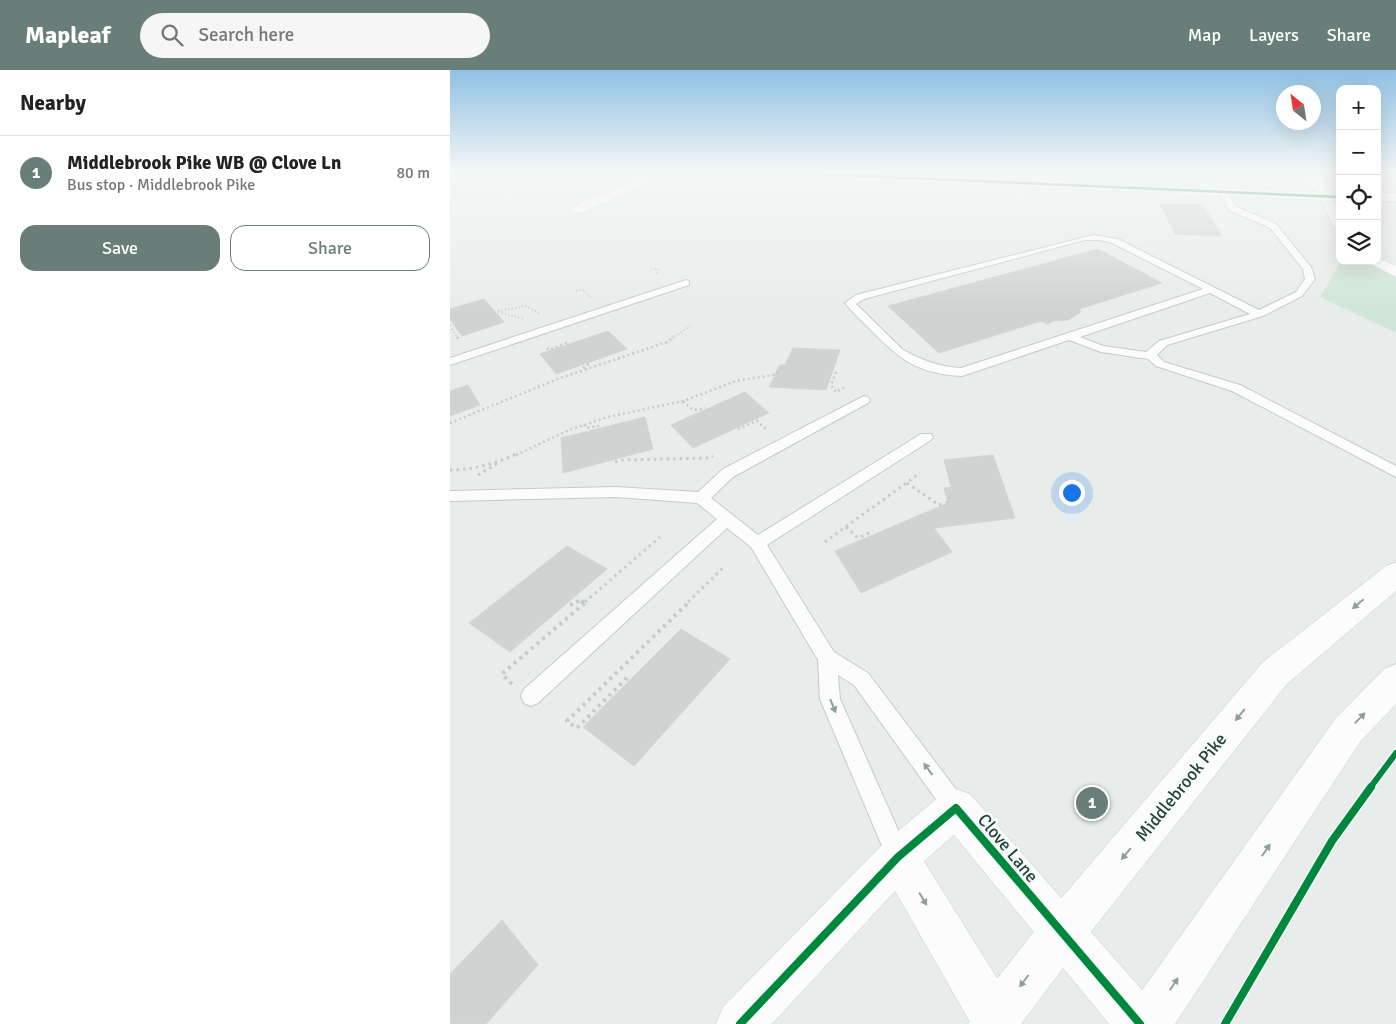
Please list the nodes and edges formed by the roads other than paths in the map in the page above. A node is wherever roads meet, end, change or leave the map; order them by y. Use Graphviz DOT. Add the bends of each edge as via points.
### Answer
graph roads {
  1 [pos="1254,218"];
  2 [pos="1381,264"];
  3 [pos="1396,272"];
  4 [pos="686,283"];
  5 [pos="1210,290"];
  6 [pos="1259,314"];
  7 [pos="1071,337"];
  8 [pos="1152,356"];
  9 [pos="450,362"];
  10 [pos="864,400"];
  11 [pos="926,437"];
  12 [pos="1396,472"];
  13 [pos="450,496"];
  14 [pos="701,498"];
  15 [pos="728,519"];
  16 [pos="757,543"];
  17 [pos="1396,574"];
  18 [pos="827,658"];
  19 [pos="1393,688"];
  20 [pos="524,692"];
  21 [pos="956,808"];
  22 [pos="898,857"];
  23 [pos="1062,932"];
  24 [pos="995,1023"];
  25 [pos="740,1024"];
  26 [pos="1140,1024"];
  27 [pos="1147,1024"];
  1 -- 6 [label="lane" via="1273,226 1308,269 1310,279 1299,294"];
  2 -- 3 [label="street"];
  4 -- 9 [label="lane"];
  5 -- 6 [label="lane"];
  5 -- 7 [label="lane"];
  5 -- 7 [label="lane" via="1107,238 1091,237 860,297 850,303 898,351 927,366 951,372 973,370"];
  6 -- 8 [label="lane" via="1163,343 1152,352"];
  7 -- 8 [label="lane" via="1101,349"];
  8 -- 12 [label="lane" via="1160,364 1236,388"];
  10 -- 14 [label="lane" via="728,472"];
  11 -- 16 [label="lane"];
  13 -- 14 [label="lane" via="616,492"];
  14 -- 15 [label="lane"];
  15 -- 16 [label="lane"];
  15 -- 20 [label="lane"];
  16 -- 18 [label="lane"];
  17 -- 23 [label="street, Middlebrook Pike, one-way" via="1275,674"];
  21 -- 18 [label="lane, one-way" via="861,679"];
  18 -- 22 [label="lane, one-way" via="830,699"];
  27 -- 19 [label="street, one-way" via="1348,730"];
  21 -- 22 [label="street, Clove Lane"];
  21 -- 23 [label="street, Clove Lane"];
  22 -- 24 [label="street, one-way"];
  22 -- 25 [label="street, Clove Lane"];
  23 -- 24 [label="street, Middlebrook Pike, one-way"];
  23 -- 26 [label="street, Clove Lane"];
}
